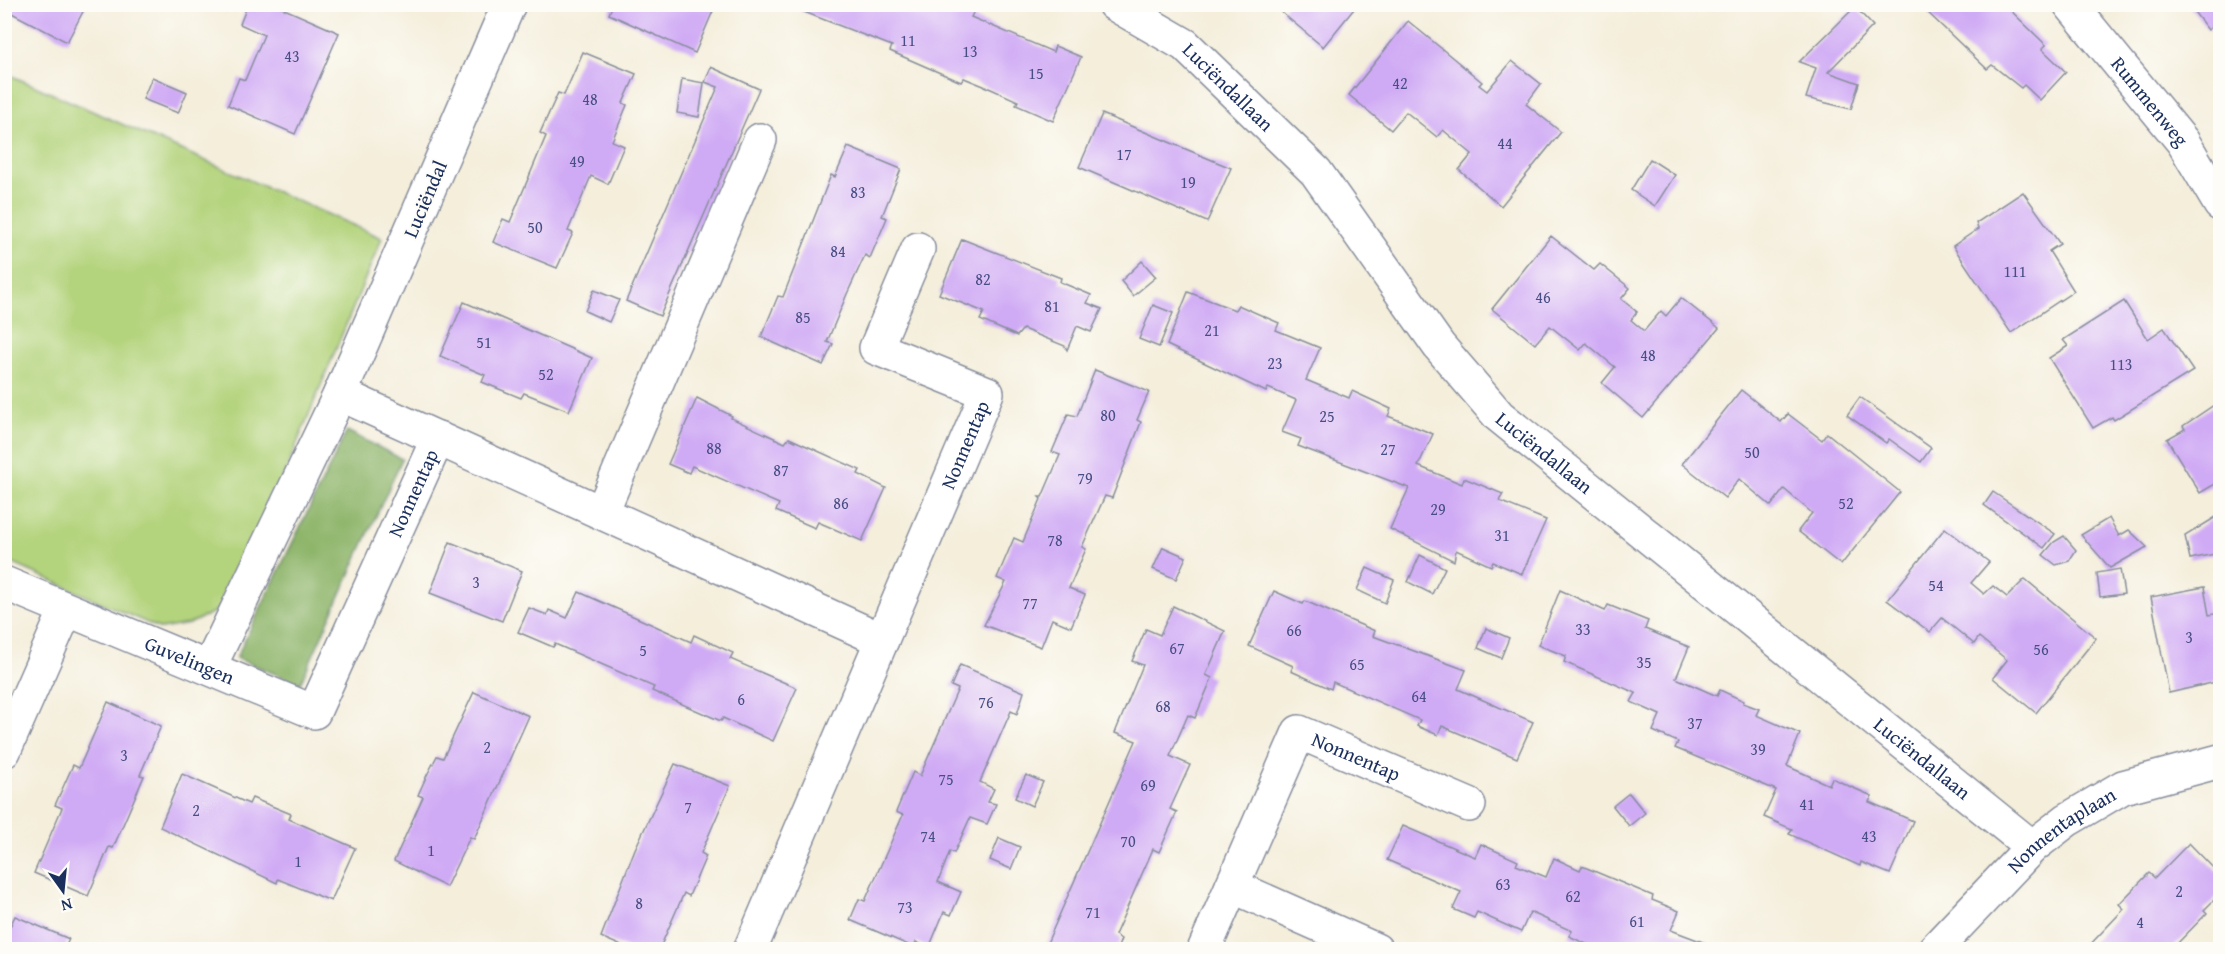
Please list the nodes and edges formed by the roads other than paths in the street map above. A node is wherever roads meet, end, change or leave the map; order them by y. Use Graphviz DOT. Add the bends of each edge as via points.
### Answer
graph roads {
  1 [pos="509,4"];
  2 [pos="1114,4"];
  3 [pos="2070,4"];
  4 [pos="759,140"];
  5 [pos="2220,204"];
  6 [pos="918,249"];
  7 [pos="340,393"];
  8 [pos="438,438"];
  9 [pos="602,512"];
  10 [pos="4,583"];
  11 [pos="66,610"];
  12 [pos="882,640"];
  13 [pos="210,666"];
  14 [pos="314,712"];
  15 [pos="4,751"];
  16 [pos="2220,761"];
  17 [pos="1469,805"];
  18 [pos="2032,847"];
  19 [pos="1232,886"];
  20 [pos="753,948"];
  21 [pos="1204,950"];
  22 [pos="1376,950"];
  23 [pos="1934,950"];
  1 -- 7 [label="street, Luciëndal"];
  2 -- 18 [label="street, Luciëndallaan" via="1185,45 1316,172 1439,346 1499,416"];
  3 -- 5 [label="street, Rummenweg" via="2183,142"];
  4 -- 9 [label="street"];
  6 -- 12 [label="street, Nonnentap" via="876,348 987,393"];
  7 -- 8 [label="street"];
  7 -- 13 [label="street, Luciëndal"];
  8 -- 9 [label="street, Nonnentap"];
  8 -- 14 [label="street, Nonnentap"];
  9 -- 12 [label="street, Nonnentap"];
  10 -- 11 [label="street, Guvelingen"];
  11 -- 13 [label="street, Guvelingen"];
  11 -- 15 [label="street"];
  12 -- 20 [label="street, Nonnentap"];
  13 -- 14 [label="street, Guvelingen"];
  16 -- 18 [label="street, Nonnentaplaan" via="2123,787 2067,820"];
  17 -- 19 [label="street, Nonnentap" via="1299,732"];
  18 -- 23 [label="street, Nonnentaplaan"];
  19 -- 21 [label="street, Nonnentap"];
  19 -- 22 [label="street"];
}
